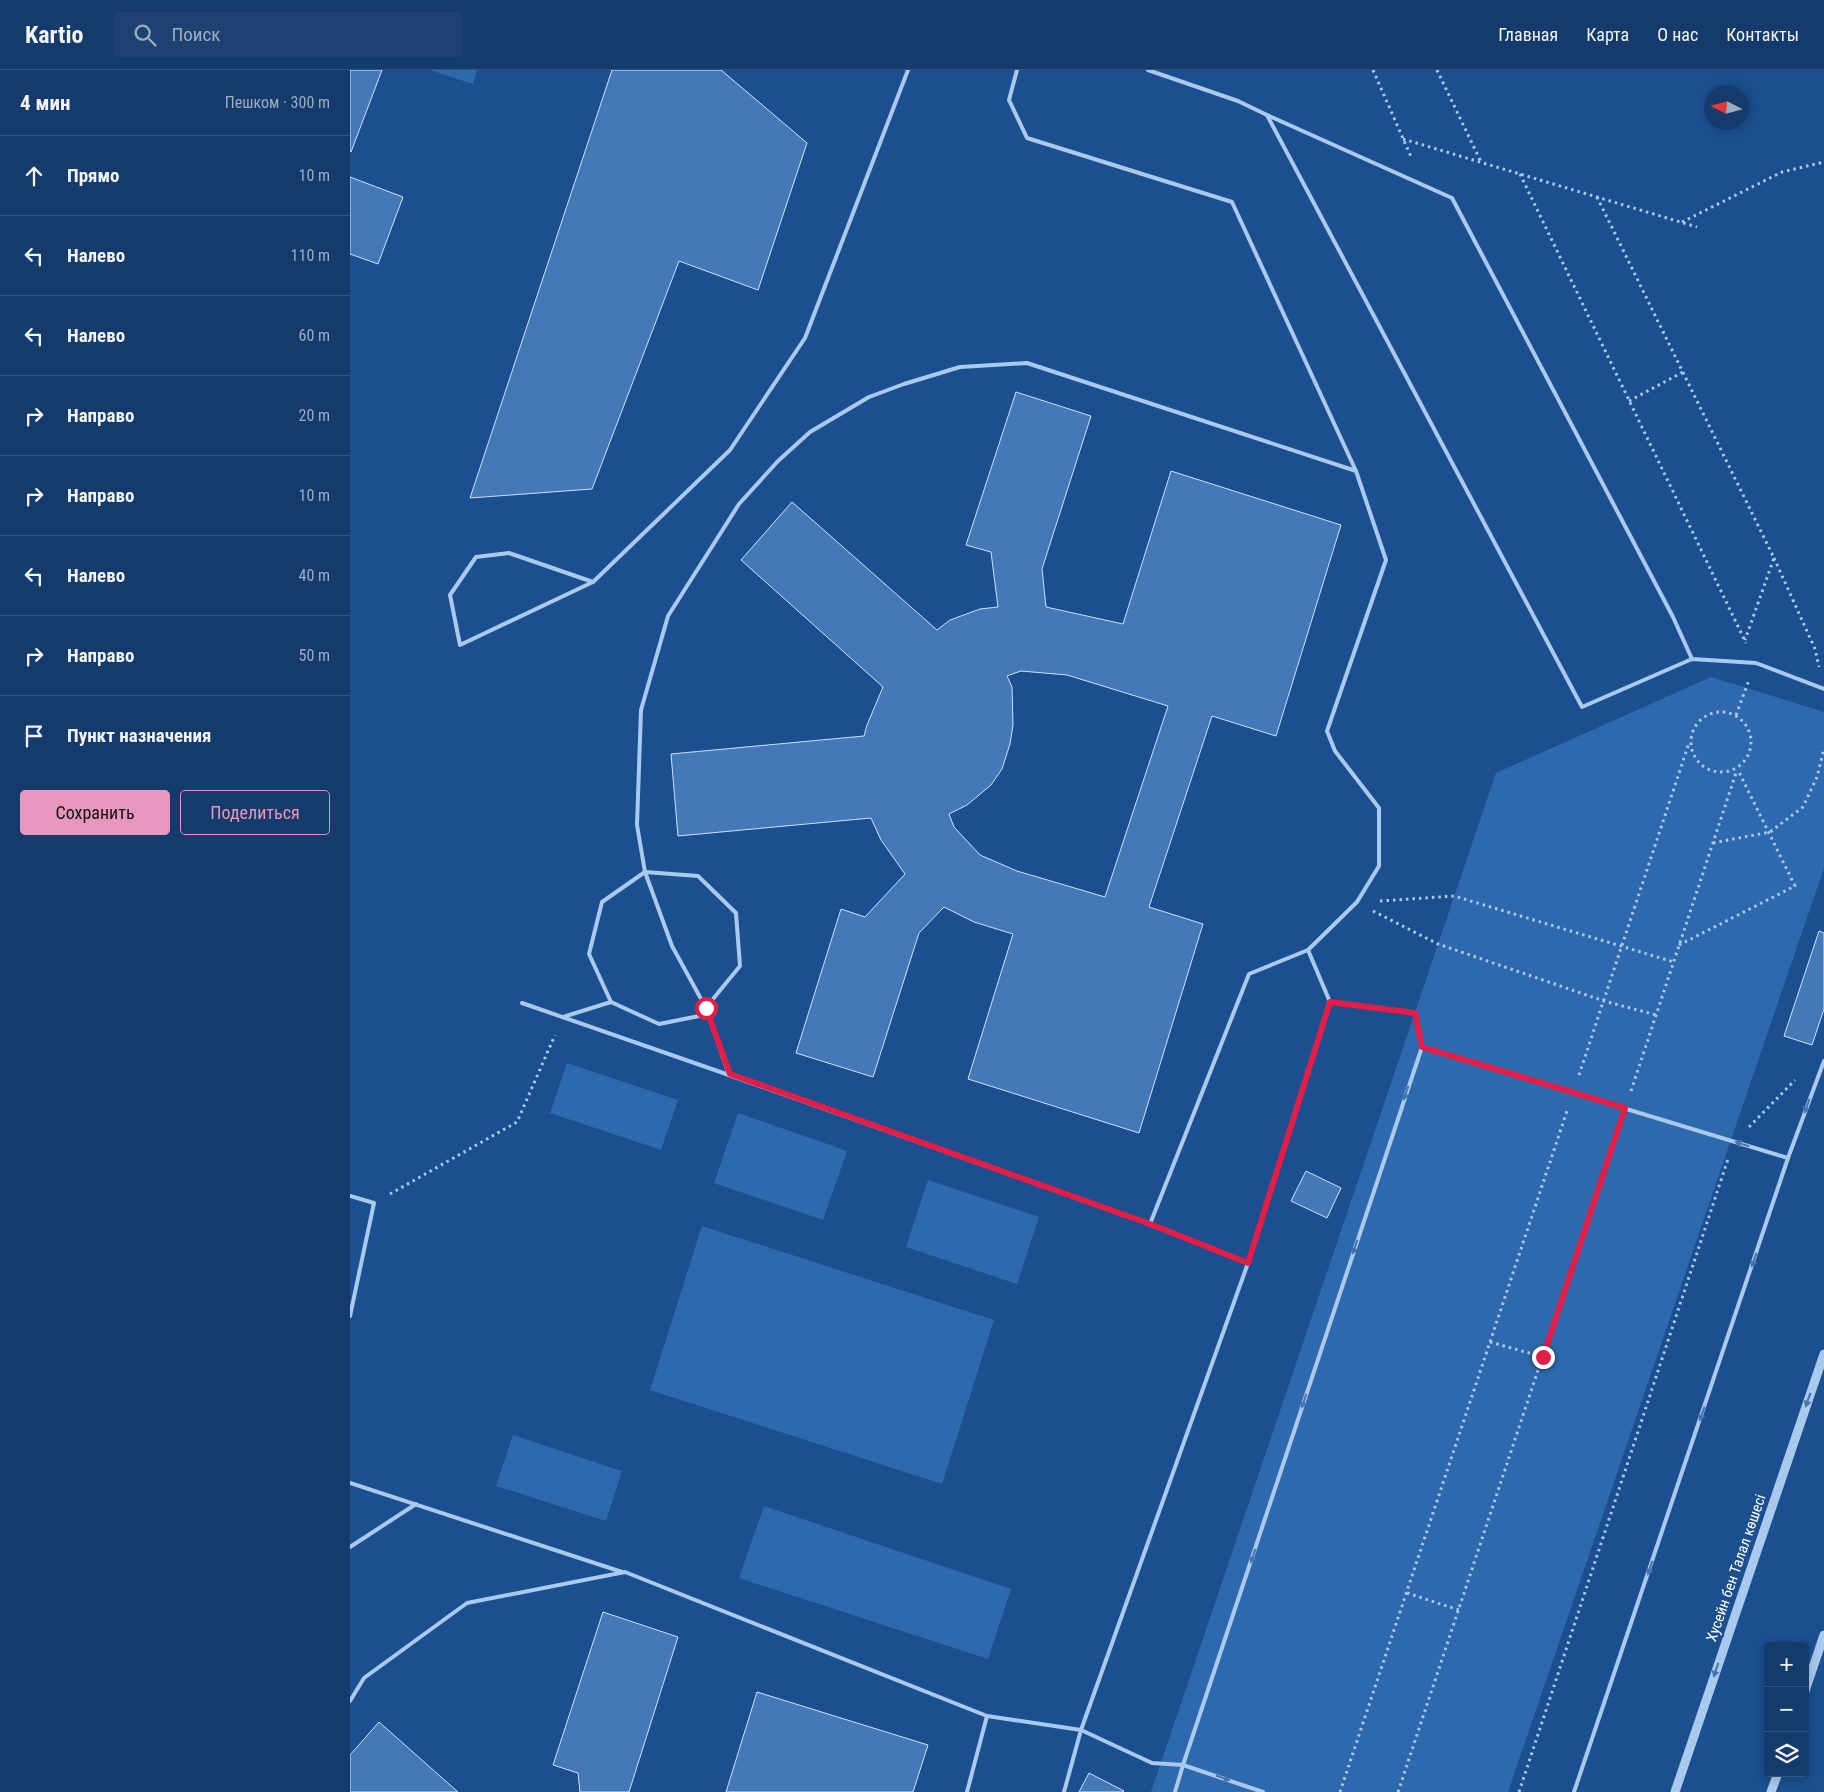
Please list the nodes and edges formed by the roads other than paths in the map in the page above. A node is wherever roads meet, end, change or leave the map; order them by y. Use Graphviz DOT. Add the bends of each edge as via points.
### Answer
graph roads {
  1 [pos="908,70"];
  2 [pos="1016,70"];
  3 [pos="1148,70"];
  4 [pos="1267,114"];
  5 [pos="1356,471"];
  6 [pos="593,582"];
  7 [pos="1692,659"];
  8 [pos="1824,688"];
  9 [pos="645,872"];
  10 [pos="1308,950"];
  11 [pos="611,1002"];
  12 [pos="1330,1002"];
  13 [pos="522,1003"];
  14 [pos="706,1008"];
  15 [pos="563,1017"];
  16 [pos="1422,1047"];
  17 [pos="1824,1060"];
  18 [pos="730,1074"];
  19 [pos="1788,1158"];
  20 [pos="350,1196"];
  21 [pos="1150,1224"];
  22 [pos="1248,1263"];
  23 [pos="350,1316"];
  24 [pos="1824,1354"];
  25 [pos="350,1483"];
  26 [pos="416,1504"];
  27 [pos="350,1546"];
  28 [pos="625,1572"];
  29 [pos="1824,1635"];
  30 [pos="1806,1687"];
  31 [pos="350,1701"];
  32 [pos="987,1716"];
  33 [pos="1081,1730"];
  34 [pos="1183,1765"];
  35 [pos="1777,1777"];
  36 [pos="967,1792"];
  37 [pos="1064,1792"];
  38 [pos="1175,1792"];
  39 [pos="1263,1792"];
  40 [pos="1574,1792"];
  41 [pos="1675,1792"];
  42 [pos="1771,1792"];
  1 -- 6 [label="lane" via="805,338 730,450"];
  2 -- 5 [label="lane" via="1009,100 1027,138 1232,202"];
  3 -- 4 [label="lane"];
  4 -- 7 [label="lane" via="1452,198 1673,617"];
  4 -- 7 [label="lane" via="1582,707"];
  5 -- 9 [label="lane" via="1027,363 960,367 869,397 810,432 778,461 739,504 668,616 641,710 638,825"];
  5 -- 10 [label="lane" via="1386,560 1327,731 1335,751 1379,808 1379,866 1357,902"];
  6 -- 6 [label="lane" via="522,615 460,645 450,595 476,557 509,553"];
  7 -- 8 [label="lane" via="1756,663"];
  9 -- 11 [label="lane" via="602,902 589,954"];
  9 -- 14 [label="lane" via="672,946"];
  9 -- 14 [label="lane" via="698,876 736,914 740,966"];
  10 -- 12 [label="lane"];
  10 -- 21 [label="lane" via="1249,974"];
  11 -- 14 [label="lane" via="659,1024 698,1016"];
  11 -- 15 [label="lane"];
  12 -- 16 [label="lane" via="1415,1013"];
  12 -- 22 [label="lane"];
  13 -- 15 [label="lane"];
  14 -- 18 [label="lane"];
  15 -- 18 [label="lane"];
  19 -- 16 [label="lane, one-way"];
  16 -- 34 [label="lane, one-way"];
  17 -- 19 [label="lane, one-way"];
  18 -- 21 [label="lane"];
  19 -- 40 [label="lane, one-way"];
  20 -- 23 [label="lane" via="374,1203"];
  21 -- 22 [label="lane"];
  22 -- 33 [label="lane"];
  24 -- 41 [label="street, Хусейн бен Талал көшесі, one-way"];
  25 -- 26 [label="lane"];
  26 -- 27 [label="lane"];
  26 -- 28 [label="lane"];
  28 -- 31 [label="lane" via="467,1603 364,1678"];
  28 -- 32 [label="lane"];
  29 -- 30 [label="street"];
  32 -- 33 [label="lane"];
  32 -- 36 [label="lane"];
  33 -- 34 [label="lane" via="1152,1762"];
  33 -- 37 [label="lane"];
  34 -- 38 [label="lane"];
  34 -- 39 [label="lane, one-way"];
  35 -- 42 [label="street"];
}
